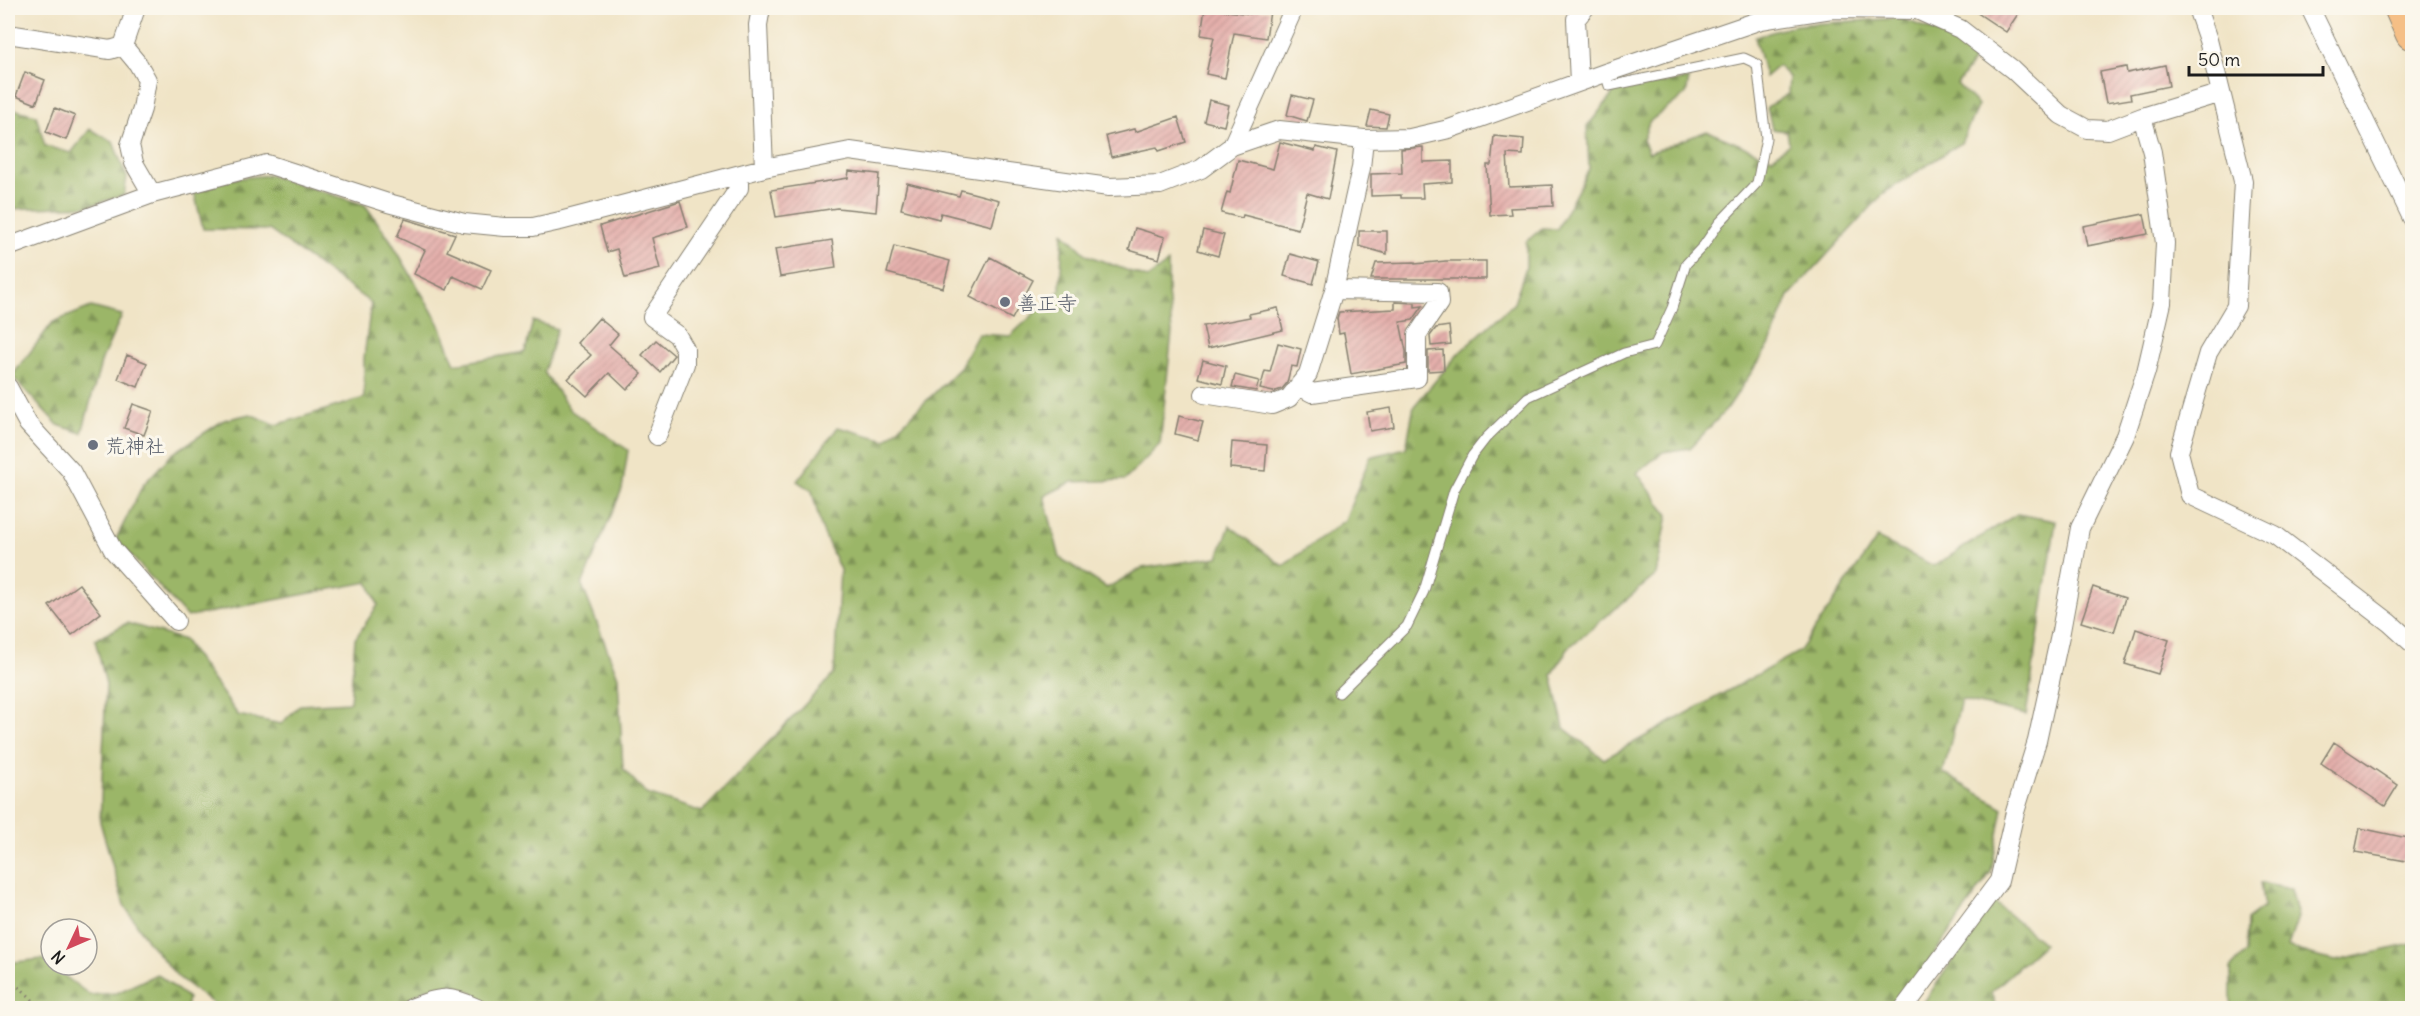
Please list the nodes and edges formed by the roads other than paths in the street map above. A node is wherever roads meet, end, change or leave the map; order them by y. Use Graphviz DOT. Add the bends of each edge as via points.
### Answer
graph roads {
  1 [pos="136,8"];
  2 [pos="761,8"];
  3 [pos="1294,8"];
  4 [pos="1585,8"];
  5 [pos="2197,8"];
  6 [pos="2310,8"];
  7 [pos="2401,8"];
  8 [pos="2412,33"];
  9 [pos="8,34"];
  10 [pos="123,46"];
  11 [pos="1605,73"];
  12 [pos="1579,82"];
  13 [pos="2221,93"];
  14 [pos="2142,117"];
  15 [pos="1364,139"];
  16 [pos="1232,146"];
  17 [pos="764,168"];
  18 [pos="739,176"];
  19 [pos="152,194"];
  20 [pos="2412,218"];
  21 [pos="8,247"];
  22 [pos="1334,290"];
  23 [pos="1299,386"];
  24 [pos="8,387"];
  25 [pos="1204,394"];
  26 [pos="657,435"];
  27 [pos="176,621"];
  28 [pos="2412,643"];
  29 [pos="1339,693"];
  30 [pos="411,1008"];
  31 [pos="477,1008"];
  32 [pos="1904,1008"];
  1 -- 10 [label="street"];
  2 -- 17 [label="street" via="758,25"];
  3 -- 16 [label="street"];
  4 -- 12 [label="street" via="1576,19"];
  5 -- 13 [label="street"];
  6 -- 20 [label="street"];
  7 -- 8 [label="highway"];
  9 -- 10 [label="street" via="110,50"];
  10 -- 19 [label="street" via="147,80 130,145 134,163"];
  11 -- 12 [label="street"];
  11 -- 14 [label="street" via="1761,20 1832,9 1917,10 1960,29 2012,69 2061,115 2087,129 2108,130"];
  11 -- 29 [label="lane" via="1609,86 1744,58 1757,64 1766,138 1757,183 1686,264 1672,308 1654,345 1624,353 1528,397 1486,438 1454,490 1424,591 1407,626"];
  12 -- 15 [label="street" via="1449,129 1410,138"];
  13 -- 14 [label="street"];
  13 -- 28 [label="street" via="2243,181 2240,260 2236,306 2208,353 2179,452 2190,495 2275,535"];
  14 -- 32 [label="street" via="2152,152 2165,243 2162,303 2146,372 2126,436 2080,528 2037,741 1999,881"];
  15 -- 16 [label="street" via="1279,130"];
  15 -- 22 [label="street"];
  16 -- 17 [label="street" via="1201,169 1160,185 1109,187 850,151"];
  17 -- 18 [label="street"];
  18 -- 19 [label="street" via="533,227 464,223 267,164"];
  18 -- 26 [label="street" via="739,188 652,317 677,335 686,349 686,364"];
  19 -- 21 [label="street"];
  22 -- 23 [label="street" via="1308,374"];
  22 -- 23 [label="street" via="1438,292 1439,303 1417,334 1417,378 1312,393"];
  23 -- 25 [label="street" via="1289,398 1272,405"];
  24 -- 27 [label="street" via="28,424 71,471 112,550"];
  30 -- 31 [label="street" via="436,999 456,998"];
}
